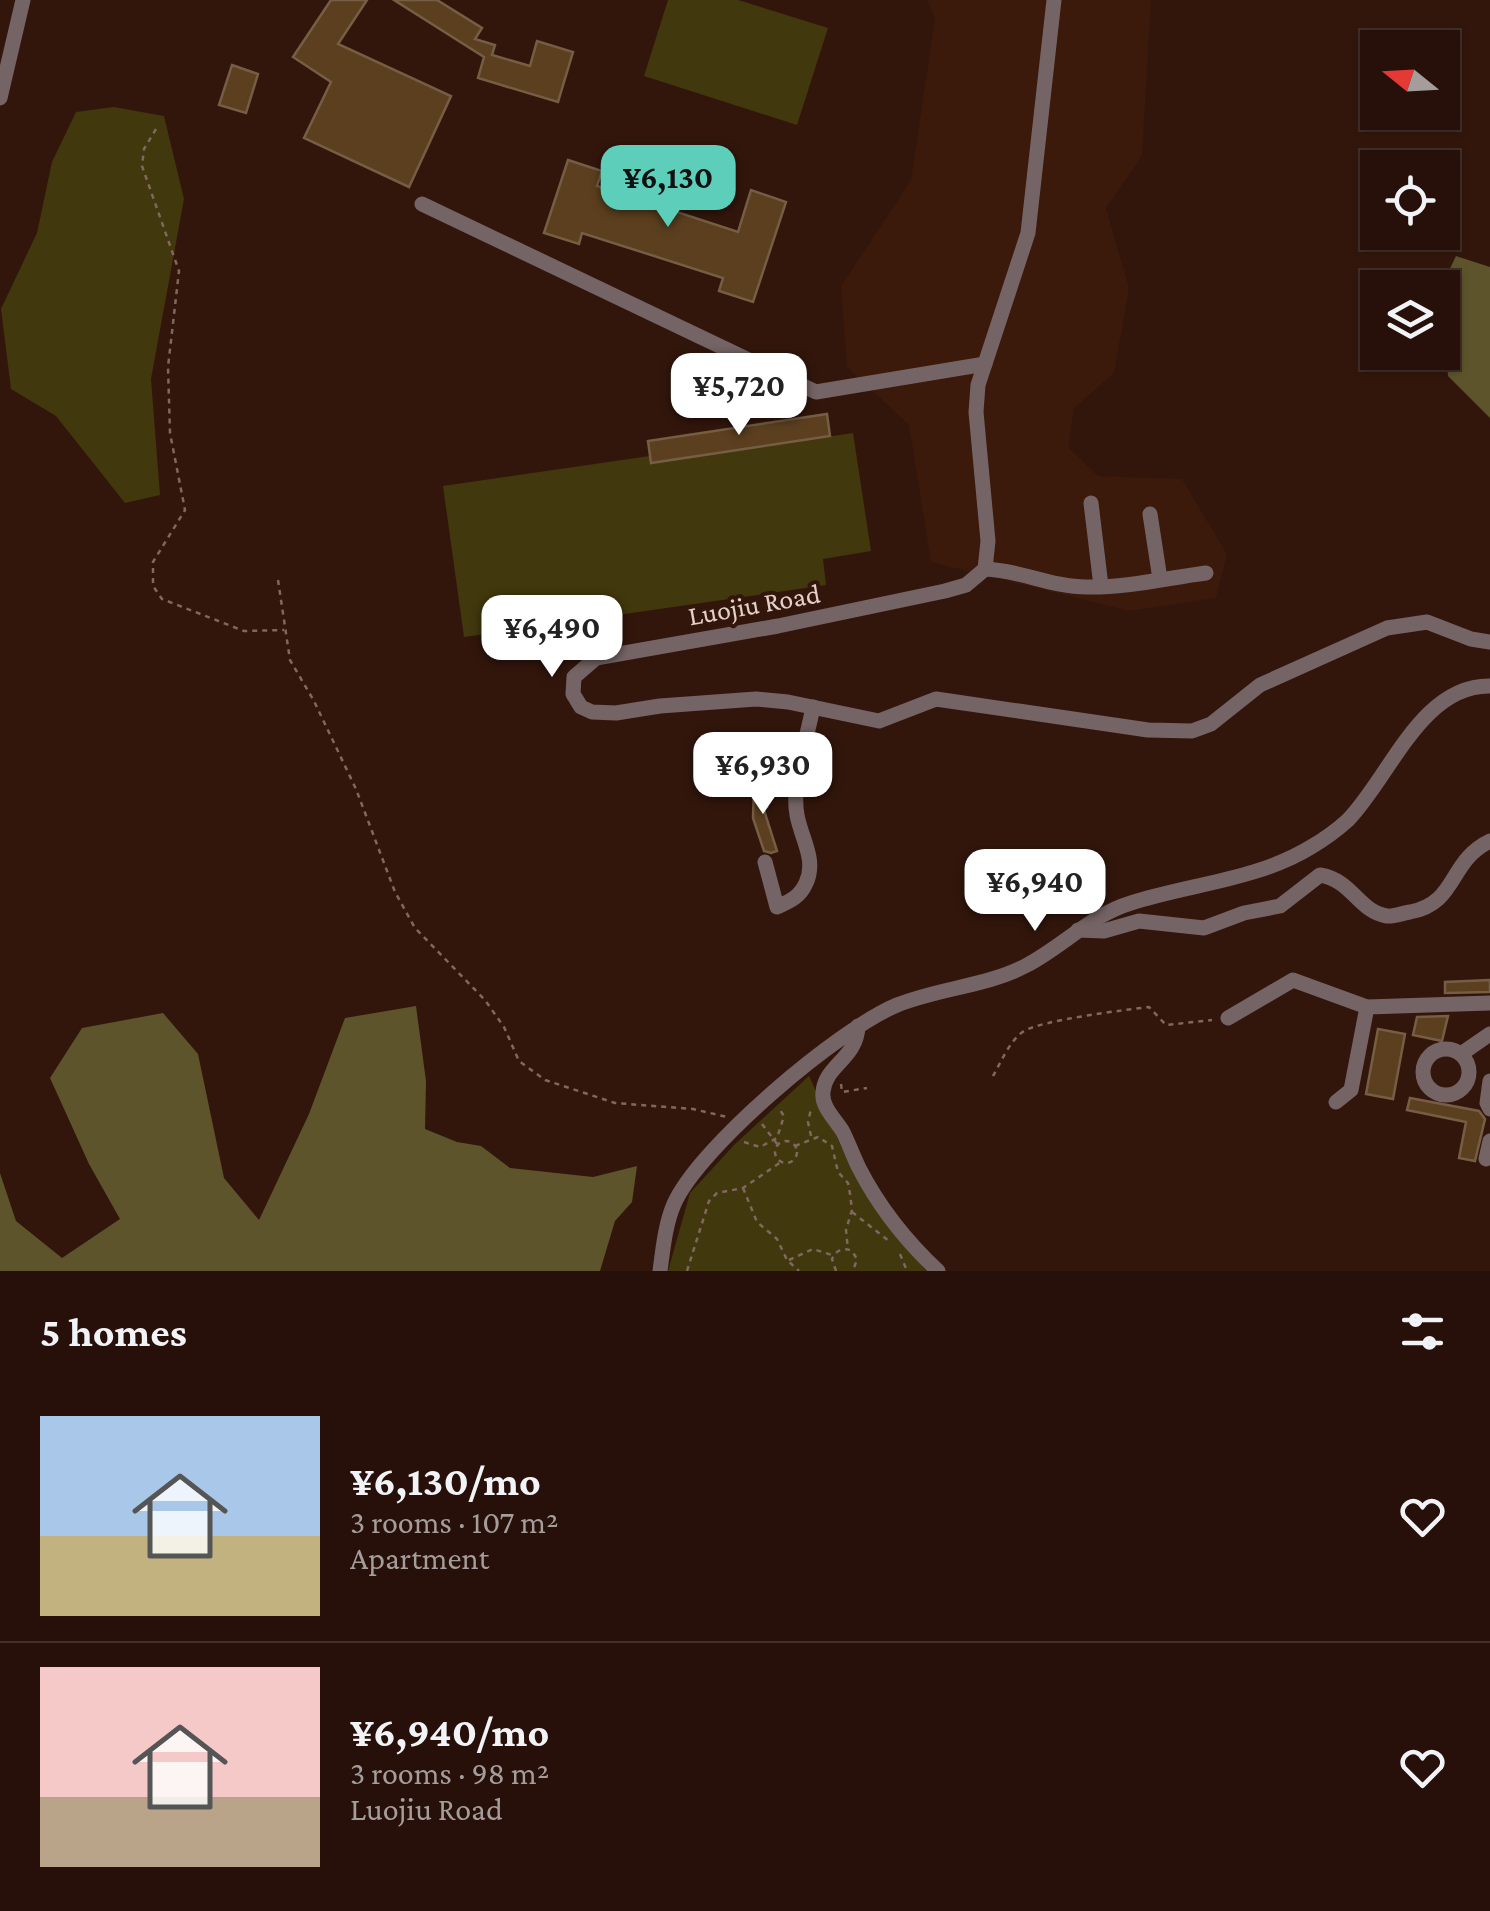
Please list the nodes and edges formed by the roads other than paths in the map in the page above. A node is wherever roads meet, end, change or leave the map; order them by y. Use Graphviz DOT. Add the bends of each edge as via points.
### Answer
graph roads {
  1 [pos="22,0"];
  2 [pos="1054,0"];
  3 [pos="0,98"];
  4 [pos="422,204"];
  5 [pos="985,364"];
  6 [pos="1091,503"];
  7 [pos="1150,514"];
  8 [pos="985,569"];
  9 [pos="1206,573"];
  10 [pos="1160,579"];
  11 [pos="1101,586"];
  12 [pos="1490,642"];
  13 [pos="1490,686"];
  14 [pos="813,708"];
  15 [pos="1490,841"];
  16 [pos="765,862"];
  17 [pos="1078,930"];
  18 [pos="1490,1002"];
  19 [pos="1367,1007"];
  20 [pos="1228,1018"];
  21 [pos="858,1026"];
  22 [pos="1489,1038"];
  23 [pos="1462,1054"];
  24 [pos="1490,1081"];
  25 [pos="1336,1102"];
  26 [pos="1490,1109"];
  27 [pos="1490,1140"];
  28 [pos="1486,1160"];
  29 [pos="660,1271"];
  30 [pos="938,1271"];
  1 -- 3 [label="street"];
  2 -- 5 [label="street" via="1028,234"];
  4 -- 5 [label="street" via="622,307 816,392"];
  5 -- 8 [label="street" via="976,412"];
  6 -- 11 [label="street"];
  7 -- 10 [label="street"];
  8 -- 11 [label="street" via="1044,583"];
  8 -- 14 [label="street, Luojiu Road" via="966,586 596,658 574,677 573,694 592,712 756,699"];
  9 -- 10 [label="street"];
  10 -- 11 [label="street"];
  12 -- 14 [label="street, Luojiu Road" via="1426,622 1386,628 1260,685 1192,730 1148,730 936,699 880,721"];
  13 -- 17 [label="street" via="1458,690 1435,706 1348,820 1308,849 1242,875 1131,902"];
  14 -- 16 [label="street" via="796,814 810,855 808,882 795,899 777,906"];
  15 -- 17 [label="street" via="1472,851 1441,900 1426,909 1388,916 1368,908 1346,884 1320,875 1280,906 1204,928 1138,921"];
  17 -- 21 [label="street" via="1025,967 913,1000"];
  18 -- 19 [label="street"];
  19 -- 20 [label="street" via="1292,980"];
  19 -- 25 [label="street" via="1351,1090"];
  21 -- 29 [label="street" via="692,1173 673,1206"];
  21 -- 30 [label="street" via="853,1049 822,1090 824,1102 872,1191"];
  22 -- 23 [label="street"];
  24 -- 26 [label="street"];
  27 -- 28 [label="street"];
}
